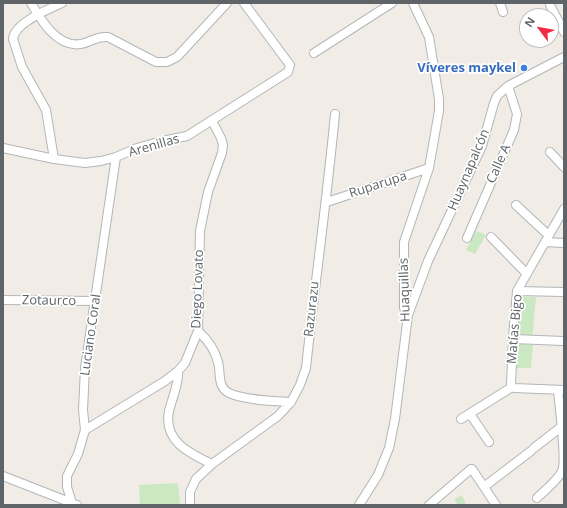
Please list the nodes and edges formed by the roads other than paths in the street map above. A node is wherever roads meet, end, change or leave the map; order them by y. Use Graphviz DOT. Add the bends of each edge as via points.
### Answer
graph roads {
  1 [pos="31,3"];
  2 [pos="62,3"];
  3 [pos="227,3"];
  4 [pos="244,3"];
  5 [pos="392,3"];
  6 [pos="413,3"];
  7 [pos="500,3"];
  8 [pos="550,5"];
  9 [pos="503,12"];
  10 [pos="37,14"];
  11 [pos="564,32"];
  12 [pos="314,53"];
  13 [pos="564,57"];
  14 [pos="508,86"];
  15 [pos="335,114"];
  16 [pos="212,121"];
  17 [pos="3,148"];
  18 [pos="550,152"];
  19 [pos="116,158"];
  20 [pos="54,159"];
  21 [pos="429,168"];
  22 [pos="564,168"];
  23 [pos="327,202"];
  24 [pos="516,205"];
  25 [pos="564,209"];
  26 [pos="491,237"];
  27 [pos="466,238"];
  28 [pos="547,238"];
  29 [pos="564,243"];
  30 [pos="527,274"];
  31 [pos="517,291"];
  32 [pos="564,292"];
  33 [pos="3,300"];
  34 [pos="95,301"];
  35 [pos="408,315"];
  36 [pos="198,331"];
  37 [pos="513,339"];
  38 [pos="564,341"];
  39 [pos="178,371"];
  40 [pos="513,387"];
  41 [pos="561,390"];
  42 [pos="290,402"];
  43 [pos="470,414"];
  44 [pos="461,419"];
  45 [pos="562,426"];
  46 [pos="85,430"];
  47 [pos="489,442"];
  48 [pos="212,464"];
  49 [pos="3,476"];
  50 [pos="485,486"];
  51 [pos="537,498"];
  52 [pos="74,504"];
  53 [pos="190,505"];
  54 [pos="359,505"];
  55 [pos="429,505"];
  56 [pos="496,505"];
  1 -- 10 [label="street"];
  2 -- 10 [label="street"];
  3 -- 10 [label="street" via="177,57 167,62 156,62 108,37 100,37 81,44 70,43 50,31"];
  4 -- 16 [label="street, Arenillas" via="290,65 288,72"];
  5 -- 12 [label="street"];
  6 -- 21 [label="street, Huaquillas" via="429,37 439,99"];
  7 -- 9 [label="street"];
  8 -- 11 [label="street"];
  10 -- 20 [label="street" via="16,30 13,39 22,67 46,110"];
  13 -- 14 [label="street, Huaynapalcón"];
  14 -- 27 [label="street, Calle A" via="516,114 514,130"];
  14 -- 35 [label="street, Huaynapalcón" via="497,96 482,146 428,261"];
  15 -- 23 [label="street, Razurazu"];
  16 -- 19 [label="street, Arenillas" via="187,136 137,148"];
  16 -- 36 [label="street, Diego Lovato" via="223,145 208,192 200,231"];
  17 -- 20 [label="street, Arenillas"];
  18 -- 22 [label="street"];
  19 -- 20 [label="street, Arenillas" via="85,163"];
  19 -- 34 [label="street, Luciano Coral"];
  21 -- 23 [label="street, Ruparupa"];
  21 -- 35 [label="street, Huaquillas" via="404,242 404,308"];
  23 -- 42 [label="street, Razurazu" via="319,247 306,368"];
  24 -- 28 [label="street" via="545,232"];
  25 -- 28 [label="street, Matías Bigo"];
  26 -- 30 [label="street"];
  28 -- 29 [label="street"];
  28 -- 30 [label="street, Matías Bigo"];
  30 -- 31 [label="street, Matías Bigo"];
  31 -- 32 [label="street"];
  31 -- 37 [label="street, Matías Bigo"];
  33 -- 34 [label="street, Zotaurco"];
  34 -- 46 [label="street, Luciano Coral" via="85,368 82,410"];
  35 -- 54 [label="street, Huaquillas" via="389,448 378,475"];
  36 -- 39 [label="street, Diego Lovato" via="185,363"];
  36 -- 42 [label="street" via="212,348 218,363 221,385 228,392 237,396"];
  37 -- 38 [label="street"];
  37 -- 40 [label="street, Matías Bigo"];
  39 -- 46 [label="street, Diego Lovato" via="166,381"];
  39 -- 48 [label="street" via="169,412 170,433 185,449"];
  40 -- 41 [label="street"];
  40 -- 43 [label="street"];
  41 -- 45 [label="street"];
  42 -- 48 [label="street, Razurazu" via="278,416"];
  43 -- 44 [label="street"];
  43 -- 47 [label="street"];
  45 -- 50 [label="street"];
  45 -- 51 [label="street" via="562,470"];
  46 -- 52 [label="street, Luciano Coral" via="78,454 67,476 67,487"];
  48 -- 53 [label="street, Razurazu" via="192,485"];
  49 -- 52 [label="street"];
  50 -- 55 [label="street" via="469,469"];
  50 -- 56 [label="street"];
}
